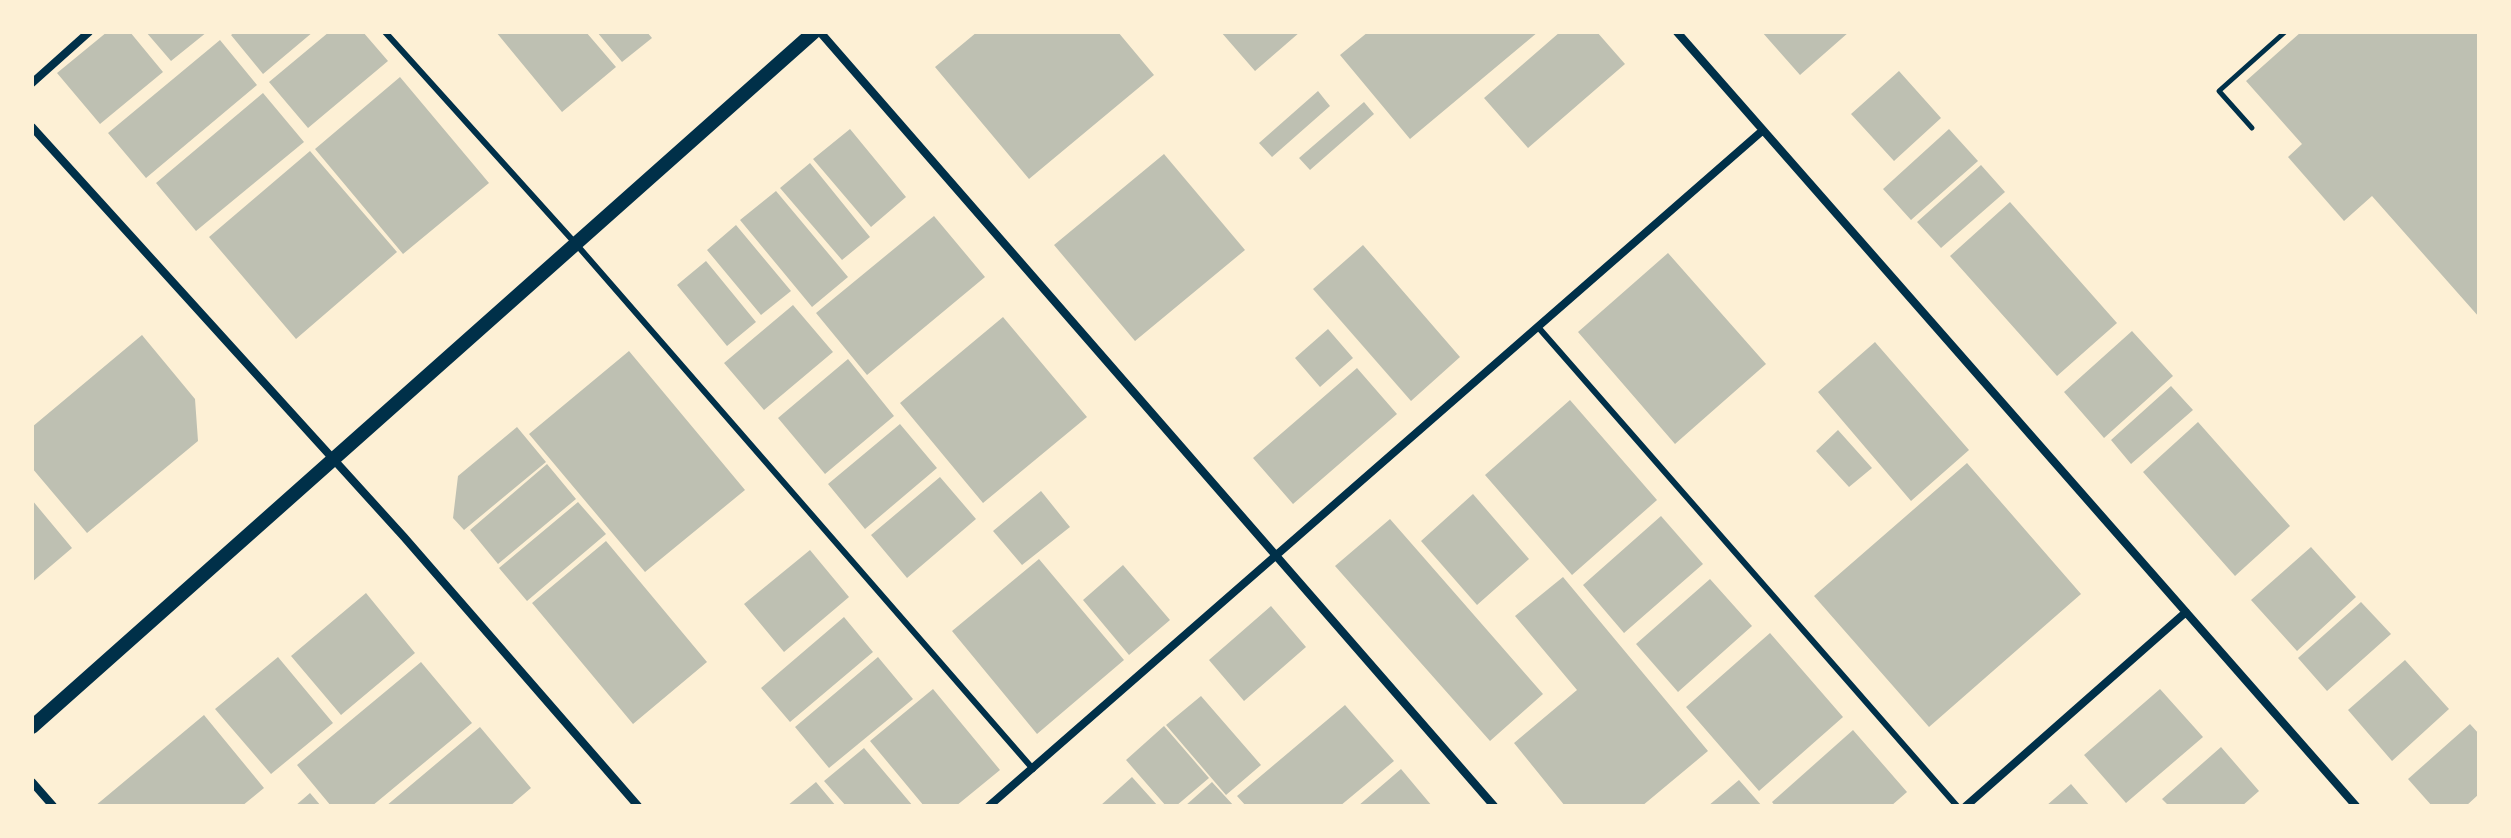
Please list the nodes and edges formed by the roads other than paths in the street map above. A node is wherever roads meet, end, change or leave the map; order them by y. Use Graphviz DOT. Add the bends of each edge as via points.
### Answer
graph roads {
  1 [pos="89,32"];
  2 [pos="385,32"];
  3 [pos="814,32"];
  4 [pos="820,32"];
  5 [pos="1677,32"];
  6 [pos="32,83"];
  7 [pos="32,127"];
  8 [pos="1762,131"];
  9 [pos="576,244"];
  10 [pos="1538,327"];
  11 [pos="333,458"];
  12 [pos="1278,555"];
  13 [pos="2186,612"];
  14 [pos="32,727"];
  15 [pos="1033,769"];
  16 [pos="32,782"];
  17 [pos="53,806"];
  18 [pos="638,806"];
  19 [pos="989,806"];
  20 [pos="1494,806"];
  21 [pos="1957,806"];
  22 [pos="1966,806"];
  23 [pos="2356,806"];
  1 -- 6 [label="street"];
  2 -- 9 [label="lane"];
  3 -- 9 [label="street"];
  4 -- 12 [label="street"];
  5 -- 8 [label="street"];
  7 -- 11 [label="street"];
  8 -- 10 [label="street"];
  8 -- 13 [label="street"];
  9 -- 11 [label="street"];
  9 -- 15 [label="lane"];
  10 -- 12 [label="street"];
  10 -- 21 [label="lane"];
  11 -- 14 [label="street"];
  11 -- 18 [label="street"];
  12 -- 15 [label="street"];
  12 -- 20 [label="street"];
  13 -- 22 [label="street"];
  13 -- 23 [label="street"];
  15 -- 19 [label="street"];
  16 -- 17 [label="street"];
}
